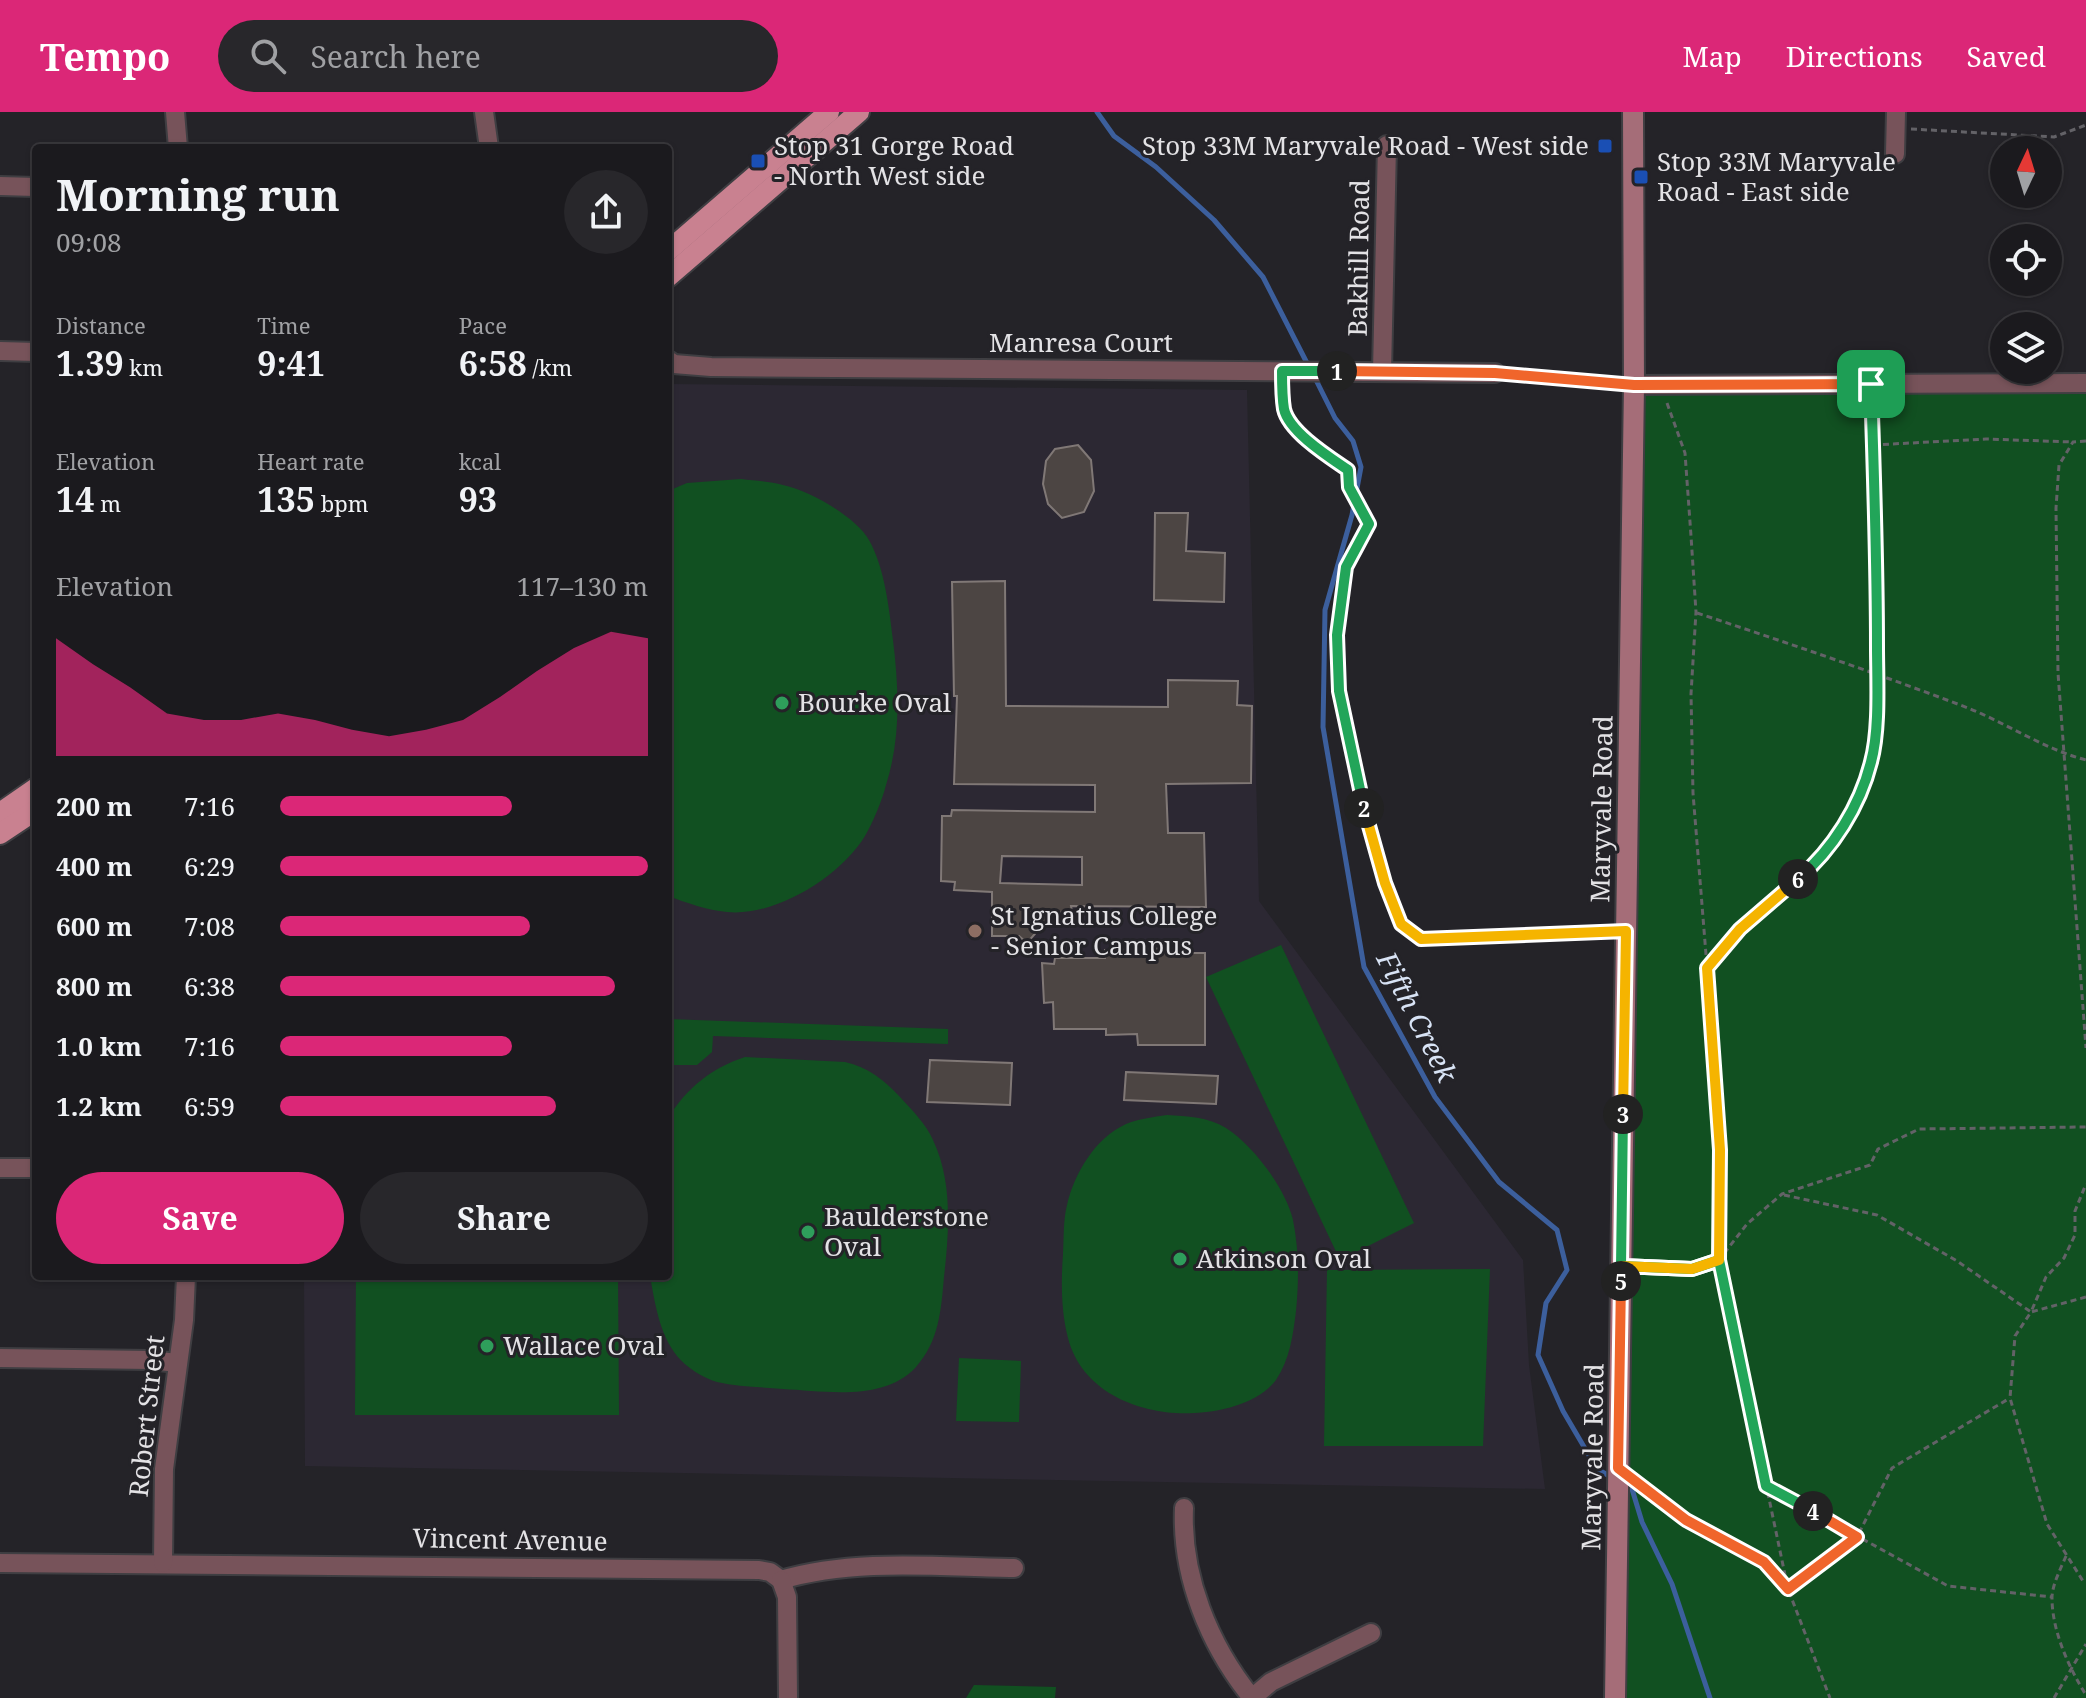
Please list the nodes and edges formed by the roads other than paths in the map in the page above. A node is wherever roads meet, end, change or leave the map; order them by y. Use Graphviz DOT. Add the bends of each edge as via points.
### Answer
graph roads {
  1 [pos="175,112"];
  2 [pos="484,112"];
  3 [pos="829,112"];
  4 [pos="1633,112"];
  5 [pos="856,113"];
  6 [pos="1896,120"];
  7 [pos="178,144"];
  8 [pos="488,144"];
  9 [pos="1387,145"];
  10 [pos="1895,154"];
  11 [pos="0,186"];
  12 [pos="32,187"];
  13 [pos="672,248"];
  14 [pos="672,274"];
  15 [pos="0,351"];
  16 [pos="32,352"];
  17 [pos="672,363"];
  18 [pos="1382,372"];
  19 [pos="1495,373"];
  20 [pos="2086,383"];
  21 [pos="1634,385"];
  22 [pos="32,791"];
  23 [pos="0,813"];
  24 [pos="32,813"];
  25 [pos="0,834"];
  26 [pos="0,1168"];
  27 [pos="32,1168"];
  28 [pos="186,1280"];
  29 [pos="0,1358"];
  30 [pos="177,1363"];
  31 [pos="1184,1508"];
  32 [pos="0,1563"];
  33 [pos="163,1563"];
  34 [pos="1014,1568"];
  35 [pos="781,1580"];
  36 [pos="1371,1633"];
  37 [pos="788,1698"];
  38 [pos="1252,1698"];
  39 [pos="1615,1698"];
  1 -- 7 [label="street"];
  2 -- 8 [label="street"];
  3 -- 13 [label="main road"];
  4 -- 21 [label="main road, Maryvale Road"];
  5 -- 14 [label="main road"];
  6 -- 10 [label="street"];
  9 -- 18 [label="street, Bakhill Road"];
  11 -- 12 [label="street"];
  15 -- 16 [label="street"];
  17 -- 18 [label="street, Manresa Court"];
  18 -- 19 [label="street, Manresa Court"];
  20 -- 21 [label="street"];
  21 -- 39 [label="main road, Maryvale Road"];
  22 -- 23 [label="main road"];
  24 -- 25 [label="main road"];
  26 -- 27 [label="street"];
  28 -- 30 [label="street, Robert Street"];
  29 -- 30 [label="street"];
  30 -- 33 [label="street, Robert Street" via="164,1469"];
  31 -- 38 [label="street" via="1185,1549 1205,1620"];
  32 -- 33 [label="street, Vincent Avenue"];
  33 -- 35 [label="street, Vincent Avenue" via="745,1569 770,1572"];
  34 -- 35 [label="street" via="855,1567"];
  35 -- 37 [label="street" via="787,1597"];
  36 -- 38 [label="street" via="1271,1682"];
}
